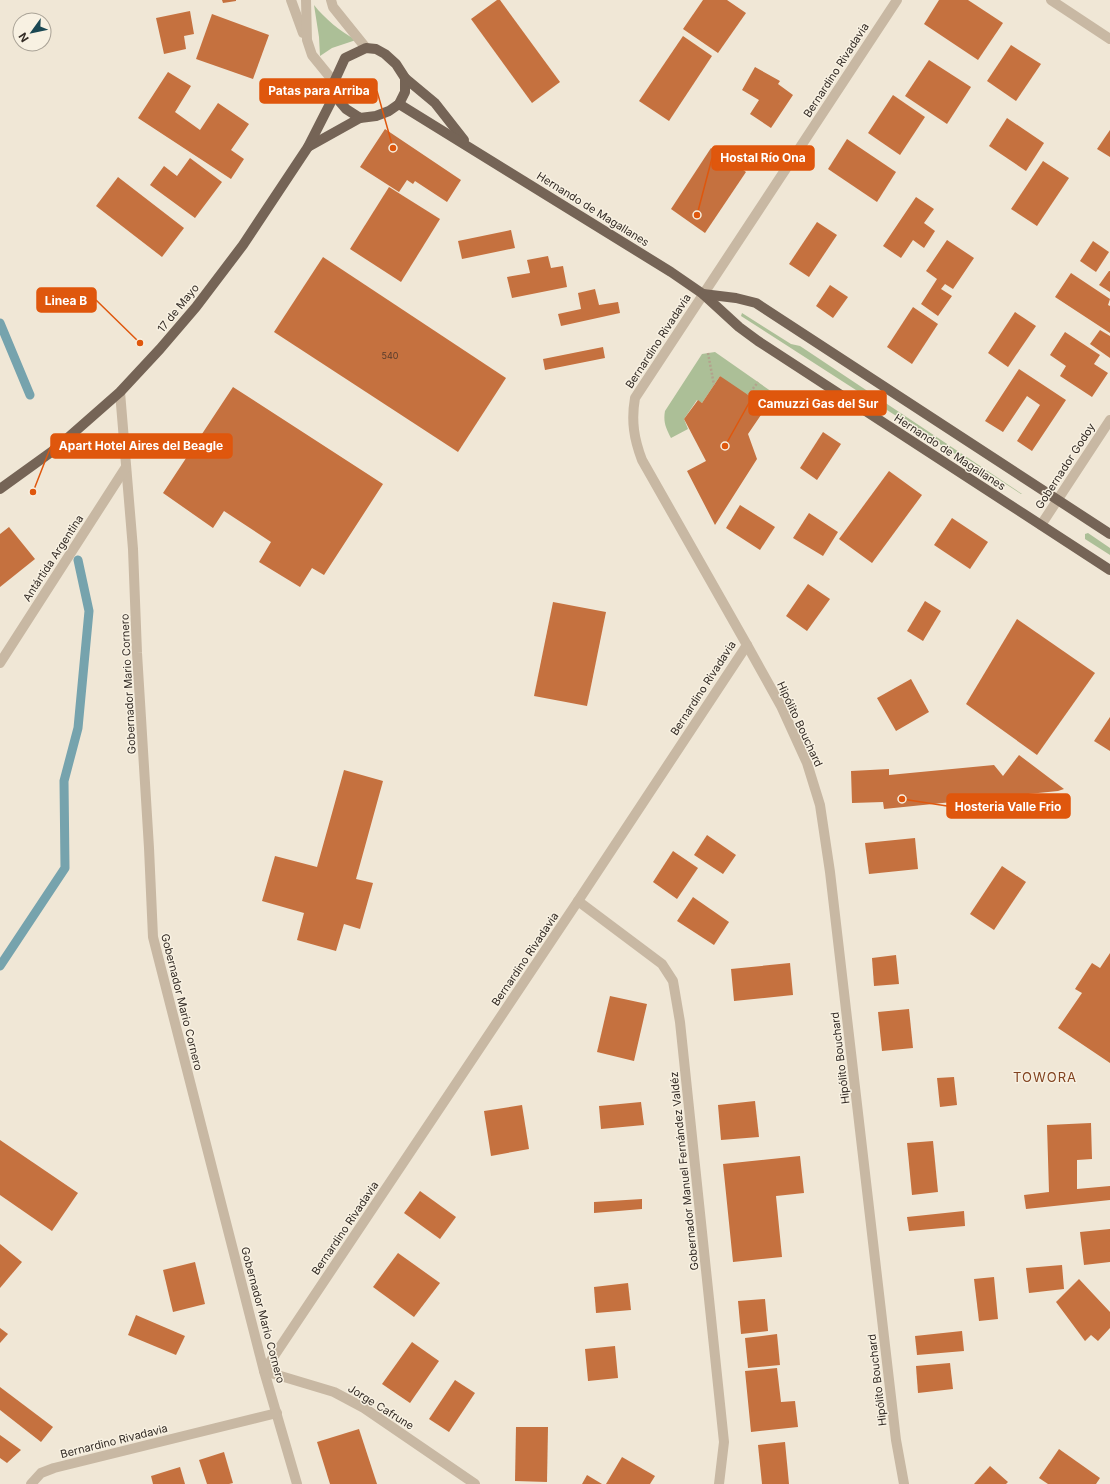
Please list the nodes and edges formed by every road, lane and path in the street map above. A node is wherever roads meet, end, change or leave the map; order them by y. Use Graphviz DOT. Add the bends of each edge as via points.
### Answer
graph roads {
  1 [pos="291,0"];
  2 [pos="306,0"];
  3 [pos="331,0"];
  4 [pos="897,0"];
  5 [pos="1051,0"];
  6 [pos="1110,39"];
  7 [pos="306,40"];
  8 [pos="366,48"];
  9 [pos="405,78"];
  10 [pos="335,87"];
  11 [pos="399,104"];
  12 [pos="360,118"];
  13 [pos="308,147"];
  14 [pos="469,147"];
  15 [pos="703,294"];
  16 [pos="708,353"];
  17 [pos="758,382"];
  18 [pos="714,385"];
  19 [pos="120,392"];
  20 [pos="748,395"];
  21 [pos="1110,420"];
  22 [pos="126,467"];
  23 [pos="0,489"];
  24 [pos="1058,500"];
  25 [pos="1041,525"];
  26 [pos="1110,534"];
  27 [pos="1110,570"];
  28 [pos="747,644"];
  29 [pos="0,663"];
  30 [pos="578,901"];
  31 [pos="264,1371"];
  32 [pos="277,1413"];
  33 [pos="31,1484"];
  34 [pos="297,1484"];
  35 [pos="475,1484"];
  36 [pos="719,1484"];
  37 [pos="904,1484"];
  1 -- 7 [label="street"];
  2 -- 7 [label="street"];
  3 -- 8 [label="street" via="333,7"];
  4 -- 15 [label="street, Bernardino Rivadavia"];
  5 -- 6 [label="street"];
  7 -- 10 [label="street" via="312,55"];
  8 -- 9 [label="main road" via="376,49 385,54 396,64"];
  8 -- 10 [label="main road" via="346,58 342,63"];
  9 -- 11 [label="main road" via="405,92"];
  9 -- 14 [label="main road, Hernando de Magallanes" via="435,103"];
  10 -- 12 [label="main road" via="340,102"];
  10 -- 13 [label="main road, 17 de Mayo"];
  11 -- 12 [label="main road" via="376,116"];
  11 -- 14 [label="main road, Hernando de Magallanes"];
  12 -- 13 [label="main road, 17 de Mayo"];
  13 -- 19 [label="main road, 17 de Mayo" via="243,245 196,307"];
  14 -- 15 [label="main road, Hernando de Magallanes"];
  15 -- 24 [label="main road, Hernando de Magallanes" via="756,303"];
  15 -- 25 [label="main road, Hernando de Magallanes" via="758,341"];
  15 -- 28 [label="street, Bernardino Rivadavia" via="635,398 632,411 633,427 642,460"];
  16 -- 18 [label="path"];
  17 -- 20 [label="path"];
  19 -- 22 [label="street, Gobernador Mario Cornero"];
  19 -- 23 [label="main road, 17 de Mayo" via="54,450"];
  21 -- 24 [label="street, Gobernador Godoy"];
  22 -- 29 [label="street, Antártida Argentina"];
  22 -- 31 [label="street, Gobernador Mario Cornero" via="133,549 153,937"];
  24 -- 25 [label="street, Gobernador Godoy"];
  24 -- 26 [label="main road, Hernando de Magallanes"];
  25 -- 27 [label="main road, Hernando de Magallanes"];
  28 -- 30 [label="street, Bernardino Rivadavia"];
  28 -- 37 [label="street, Hipólito Bouchard" via="781,706 807,763 820,805 831,880 896,1440"];
  30 -- 31 [label="street, Bernardino Rivadavia"];
  30 -- 36 [label="street, Gobernador Manuel Fernández Valdéz" via="662,964 673,982 680,1022 724,1442"];
  31 -- 32 [label="street, Gobernador Mario Cornero"];
  31 -- 35 [label="street, Jorge Cafrune" via="334,1392 364,1408"];
  32 -- 33 [label="street, Bernardino Rivadavia" via="54,1468 41,1473"];
  32 -- 34 [label="street, Gobernador Mario Cornero"];
}
